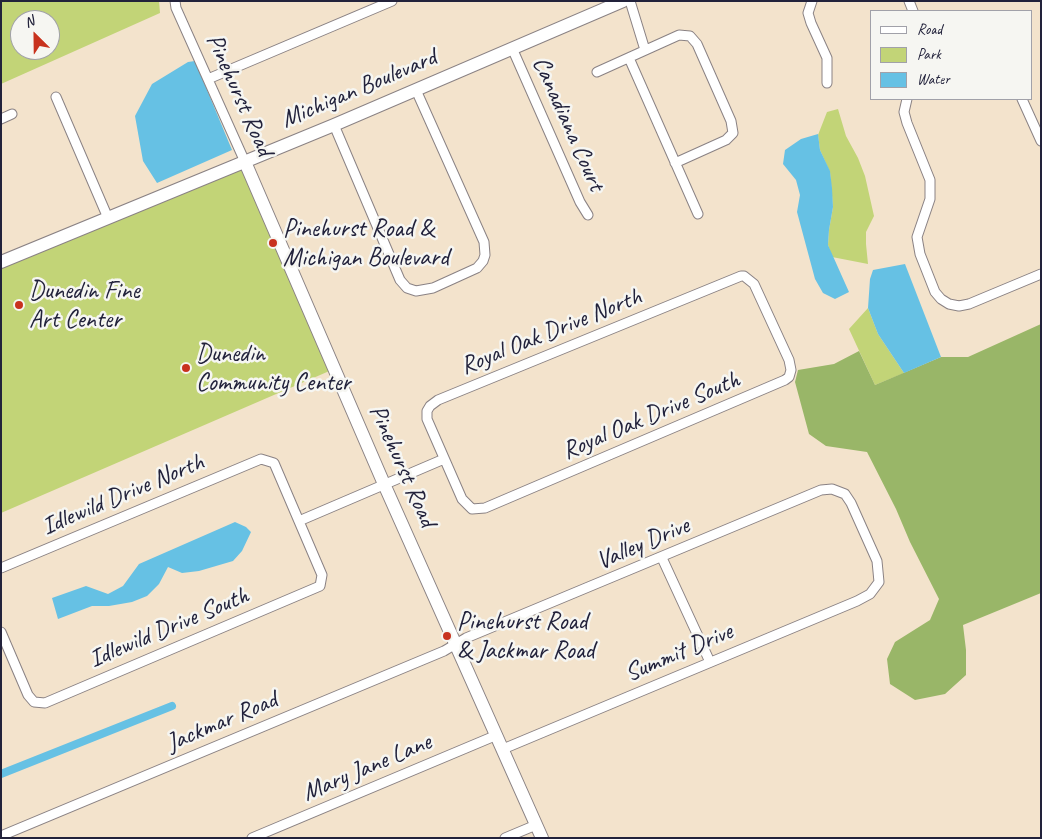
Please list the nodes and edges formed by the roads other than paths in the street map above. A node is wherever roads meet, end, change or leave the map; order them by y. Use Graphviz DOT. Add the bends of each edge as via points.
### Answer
graph roads {
  1 [pos="176,1"];
  2 [pos="392,1"];
  3 [pos="623,1"];
  4 [pos="630,1"];
  5 [pos="812,1"];
  6 [pos="512,48"];
  7 [pos="645,50"];
  8 [pos="629,58"];
  9 [pos="597,72"];
  10 [pos="208,79"];
  11 [pos="828,83"];
  12 [pos="416,90"];
  13 [pos="56,97"];
  14 [pos="907,100"];
  15 [pos="1022,100"];
  16 [pos="12,114"];
  17 [pos="1,118"];
  18 [pos="334,125"];
  19 [pos="1041,141"];
  20 [pos="245,162"];
  21 [pos="675,162"];
  22 [pos="698,214"];
  23 [pos="588,215"];
  24 [pos="108,218"];
  25 [pos="1,262"];
  26 [pos="1041,274"];
  27 [pos="740,276"];
  28 [pos="444,459"];
  29 [pos="384,484"];
  30 [pos="299,521"];
  31 [pos="662,558"];
  32 [pos="1,568"];
  33 [pos="870,594"];
  34 [pos="1,632"];
  35 [pos="457,644"];
  36 [pos="710,662"];
  37 [pos="497,735"];
  38 [pos="503,749"];
  39 [pos="536,825"];
  40 [pos="1,836"];
  41 [pos="252,838"];
  42 [pos="505,838"];
  43 [pos="542,838"];
  1 -- 10 [label="street, Pinehurst Road" via="176,8"];
  2 -- 10 [label="street"];
  3 -- 6 [label="street, Michigan Boulevard"];
  4 -- 7 [label="street"];
  5 -- 11 [label="street" via="808,13 827,58"];
  6 -- 12 [label="street, Michigan Boulevard"];
  6 -- 23 [label="street, Canadiana Court"];
  7 -- 8 [label="street"];
  7 -- 21 [label="street" via="679,35 690,36 697,44 731,121 733,133 726,140"];
  8 -- 9 [label="street"];
  8 -- 21 [label="street"];
  10 -- 20 [label="street, Pinehurst Road"];
  12 -- 18 [label="street, Michigan Boulevard"];
  12 -- 18 [label="street" via="484,242 485,255 478,268 433,288 416,291 407,288 400,280"];
  13 -- 24 [label="street"];
  14 -- 26 [label="street" via="904,112 907,123 930,180 930,198 917,236 922,260 935,292 949,304 959,306"];
  15 -- 19 [label="street"];
  16 -- 17 [label="street"];
  18 -- 20 [label="street, Michigan Boulevard"];
  20 -- 24 [label="street, Michigan Boulevard"];
  20 -- 29 [label="street, Pinehurst Road"];
  21 -- 22 [label="street"];
  24 -- 25 [label="street, Michigan Boulevard"];
  27 -- 28 [label="street, Royal Oak Drive North" via="438,400 427,411 427,419"];
  27 -- 28 [label="street, Royal Oak Drive South" via="754,284 789,360 791,370 785,380 485,508 472,508 462,499"];
  28 -- 29 [label="street"];
  29 -- 30 [label="street"];
  29 -- 35 [label="street, Pinehurst Road"];
  30 -- 32 [label="street, Idlewild Drive North" via="274,463 261,459"];
  30 -- 34 [label="street, Idlewild Drive South" via="322,575 320,586 45,703 34,702 28,695"];
  31 -- 33 [label="street, Valley Drive" via="821,490 832,489 845,494 877,561 879,582"];
  31 -- 35 [label="street, Valley Drive"];
  31 -- 36 [label="street"];
  33 -- 36 [label="street, Summit Drive"];
  35 -- 37 [label="street, Pinehurst Road"];
  35 -- 40 [label="street, Jackmar Road"];
  36 -- 38 [label="street, Summit Drive"];
  37 -- 38 [label="street, Pinehurst Road"];
  37 -- 41 [label="street, Mary Jane Lane"];
  38 -- 39 [label="street, Pinehurst Road"];
  39 -- 42 [label="street"];
  39 -- 43 [label="street, Pinehurst Road"];
}
